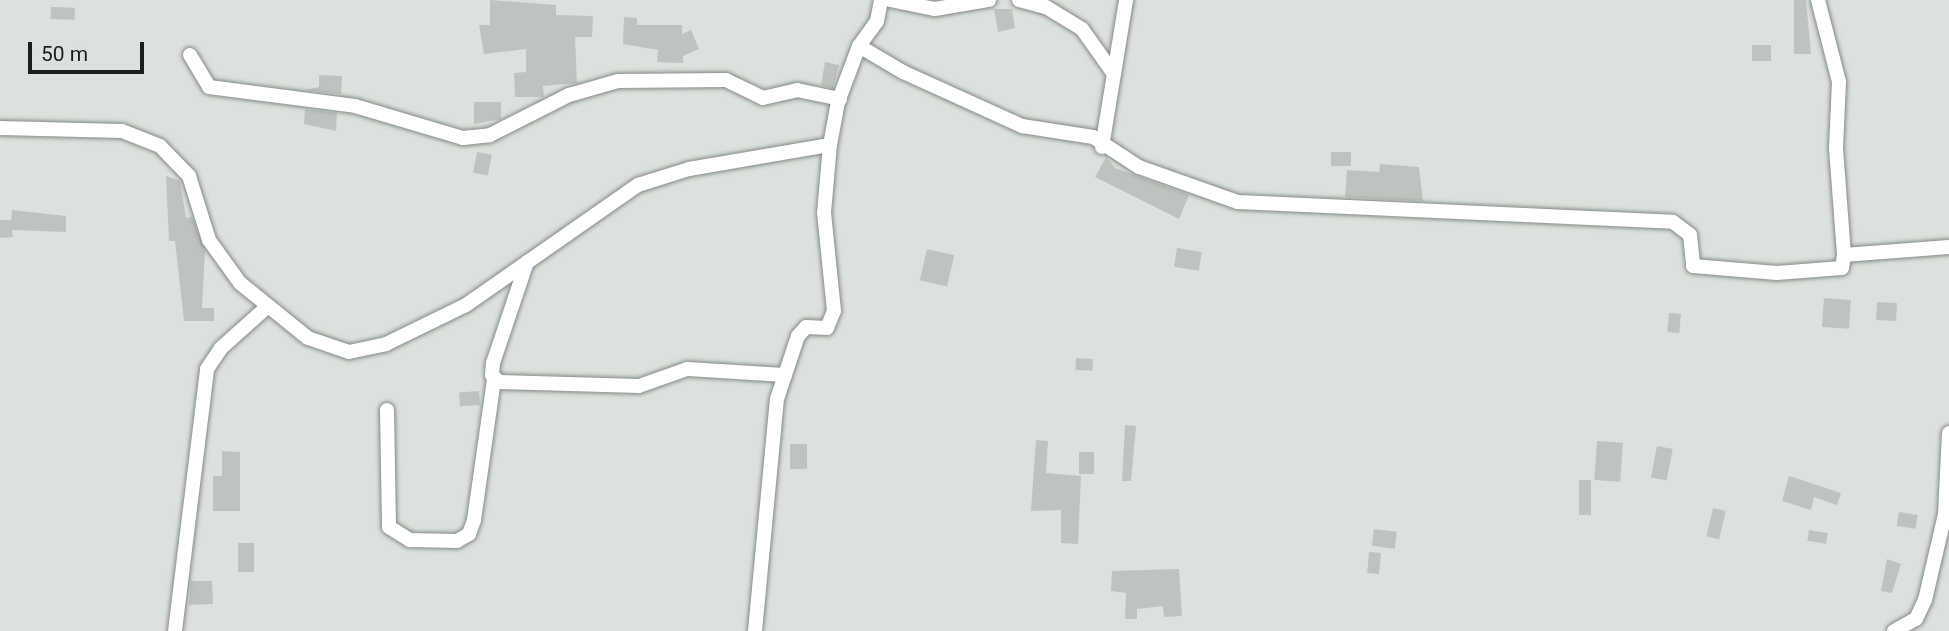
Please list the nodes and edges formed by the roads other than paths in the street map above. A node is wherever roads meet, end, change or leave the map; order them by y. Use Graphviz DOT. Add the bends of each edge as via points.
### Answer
graph roads {
  1 [pos="881,0"];
  2 [pos="890,0"];
  3 [pos="989,0"];
  4 [pos="1019,0"];
  5 [pos="1126,0"];
  6 [pos="1818,0"];
  7 [pos="859,46"];
  8 [pos="190,55"];
  9 [pos="1114,78"];
  10 [pos="839,101"];
  11 [pos="0,128"];
  12 [pos="830,145"];
  13 [pos="1102,147"];
  14 [pos="1949,247"];
  15 [pos="1844,254"];
  16 [pos="527,262"];
  17 [pos="267,307"];
  18 [pos="785,375"];
  19 [pos="494,379"];
  20 [pos="387,410"];
  21 [pos="1949,433"];
  22 [pos="1948,454"];
  23 [pos="175,631"];
  24 [pos="755,631"];
  25 [pos="1894,631"];
  1 -- 7 [label="street" via="877,21"];
  2 -- 3 [label="street" via="935,9"];
  4 -- 9 [label="street" via="1046,7 1092,37"];
  5 -- 9 [label="street"];
  6 -- 15 [label="street" via="1839,82 1836,148"];
  7 -- 10 [label="street"];
  7 -- 13 [label="street" via="954,97 1022,126 1093,137"];
  8 -- 10 [label="street" via="209,87 355,106 463,138 489,135 569,95 618,81 726,80 763,98 797,90"];
  9 -- 13 [label="street"];
  10 -- 12 [label="street"];
  11 -- 17 [label="street" via="122,131 160,146 189,176 221,261"];
  12 -- 16 [label="street" via="689,169 638,185"];
  12 -- 18 [label="street" via="824,213 834,311 827,328 806,327 798,336"];
  13 -- 15 [label="street" via="1139,167 1238,202 1673,222 1690,235 1693,266 1716,269 1819,272 1842,268"];
  14 -- 15 [label="street"];
  16 -- 17 [label="street" via="466,305 368,351 329,348"];
  16 -- 19 [label="street" via="493,363"];
  17 -- 23 [label="street" via="220,348 207,369"];
  18 -- 19 [label="street" via="687,369 639,386"];
  18 -- 24 [label="street" via="777,399"];
  19 -- 20 [label="street" via="474,520 469,534 457,541 410,540 389,527"];
  21 -- 22 [label="street"];
  22 -- 25 [label="street" via="1945,514 1923,607 1916,619"];
}
